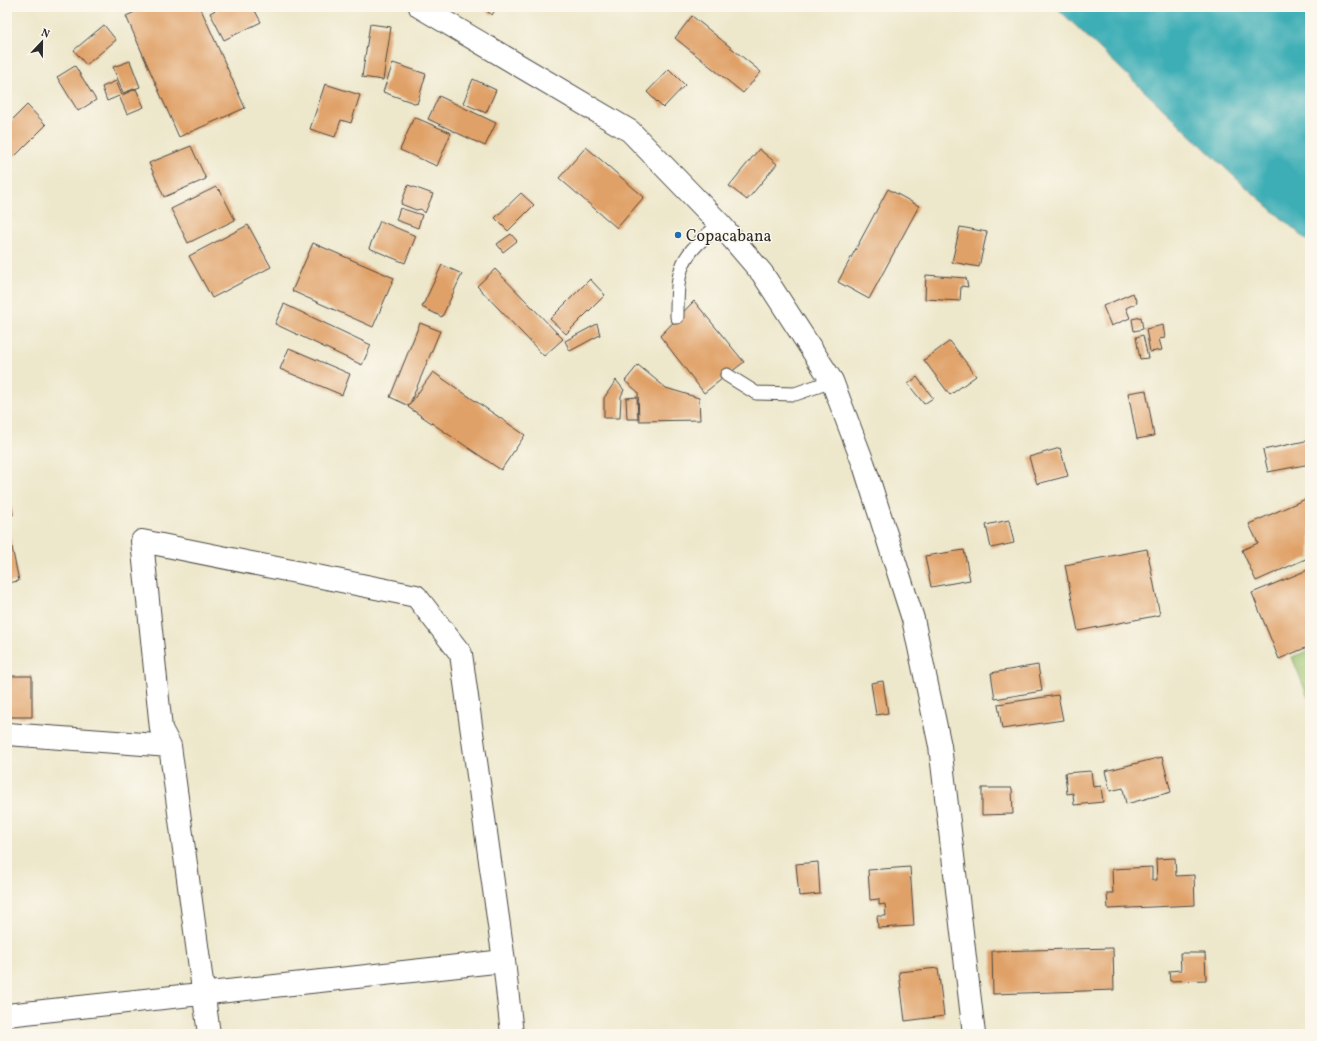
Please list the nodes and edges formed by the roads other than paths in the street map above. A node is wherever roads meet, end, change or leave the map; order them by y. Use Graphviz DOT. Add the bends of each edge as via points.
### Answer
graph roads {
  1 [pos="420,7"];
  2 [pos="720,224"];
  3 [pos="678,317"];
  4 [pos="727,375"];
  5 [pos="832,381"];
  6 [pos="7,734"];
  7 [pos="170,746"];
  8 [pos="504,961"];
  9 [pos="202,994"];
  10 [pos="7,1015"];
  11 [pos="208,1034"];
  12 [pos="512,1034"];
  13 [pos="974,1034"];
  1 -- 2 [label="main road" via="630,131"];
  2 -- 3 [label="lane" via="699,241 685,258 677,283"];
  2 -- 5 [label="main road" via="762,273"];
  4 -- 5 [label="lane" via="756,393 795,394"];
  5 -- 13 [label="main road" via="866,472 913,619 940,746"];
  6 -- 7 [label="main road"];
  7 -- 8 [label="main road" via="161,729 142,541 416,596 461,654"];
  7 -- 9 [label="main road"];
  8 -- 9 [label="main road"];
  8 -- 12 [label="main road"];
  9 -- 10 [label="main road"];
  9 -- 11 [label="main road"];
}
